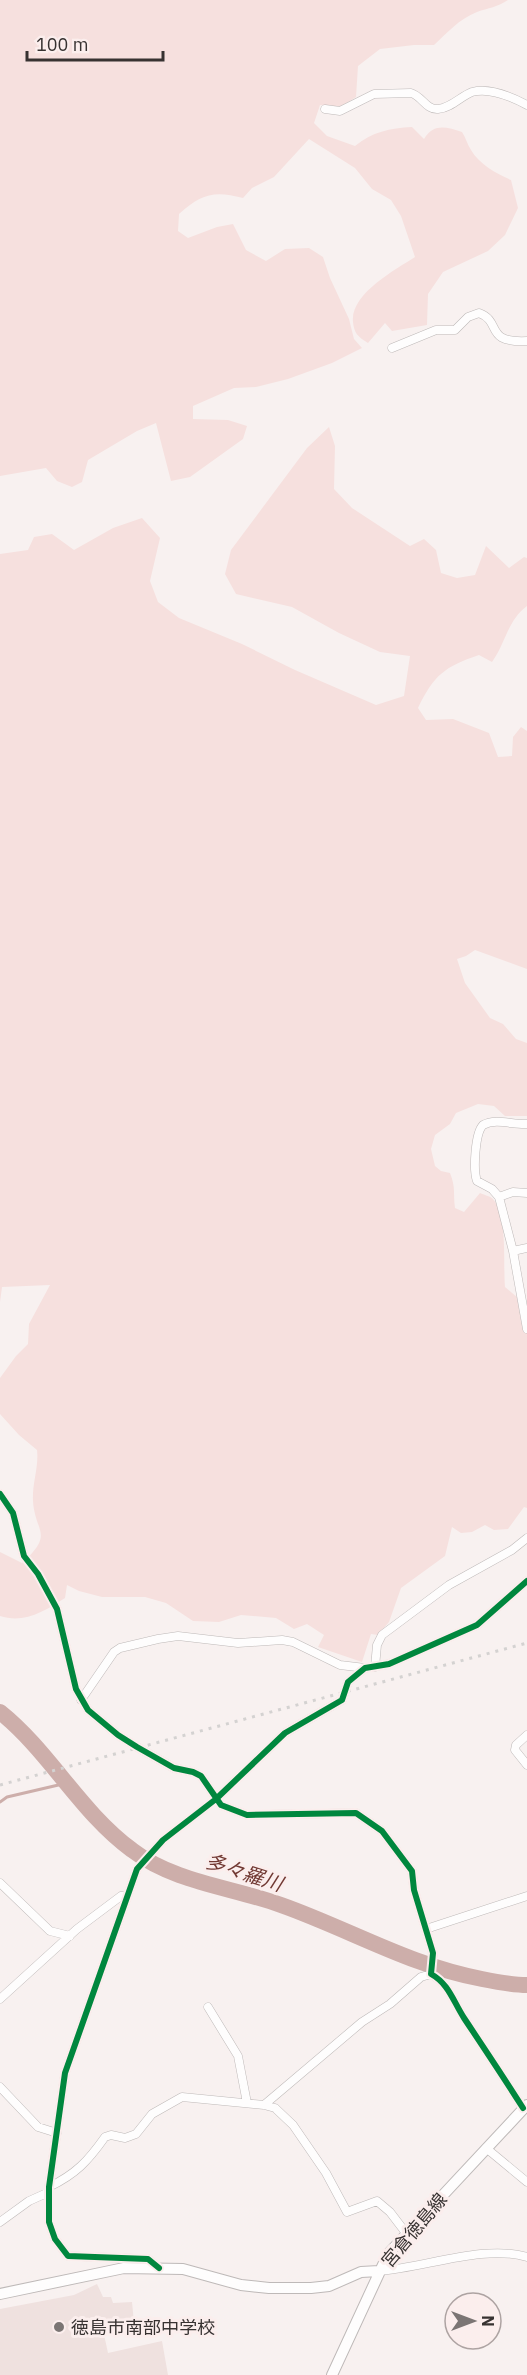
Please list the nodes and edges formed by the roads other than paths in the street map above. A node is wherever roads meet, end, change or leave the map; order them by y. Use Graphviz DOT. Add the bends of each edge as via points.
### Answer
graph roads {
  1 [pos="527,105"];
  2 [pos="325,109"];
  3 [pos="527,341"];
  4 [pos="392,348"];
  5 [pos="527,1124"];
  6 [pos="527,1193"];
  7 [pos="499,1197"];
  8 [pos="527,1248"];
  9 [pos="513,1251"];
  10 [pos="527,1329"];
  11 [pos="0,1494"];
  12 [pos="527,1538"];
  13 [pos="527,1581"];
  14 [pos="340,1665"];
  15 [pos="375,1667"];
  16 [pos="365,1668"];
  17 [pos="348,1682"];
  18 [pos="81,1700"];
  19 [pos="527,1735"];
  20 [pos="527,1765"];
  21 [pos="216,1799"];
  22 [pos="0,1883"];
  23 [pos="127,1895"];
  24 [pos="527,1896"];
  25 [pos="426,1929"];
  26 [pos="70,1936"];
  27 [pos="432,1973"];
  28 [pos="0,1999"];
  29 [pos="208,2007"];
  30 [pos="0,2087"];
  31 [pos="247,2103"];
  32 [pos="264,2105"];
  33 [pos="525,2107"];
  34 [pos="57,2133"];
  35 [pos="486,2148"];
  36 [pos="527,2182"];
  37 [pos="49,2190"];
  38 [pos="0,2222"];
  39 [pos="406,2233"];
  40 [pos="527,2257"];
  41 [pos="159,2268"];
  42 [pos="379,2271"];
  43 [pos="0,2294"];
  44 [pos="332,2375"];
  1 -- 2 [label="street" via="498,93 473,92 440,109 430,108 411,93 374,94 340,111"];
  3 -- 4 [label="street" via="500,338 486,315 479,313 468,317 455,330 436,330"];
  5 -- 7 [label="street" via="488,1122 480,1128 475,1177"];
  6 -- 7 [label="street"];
  7 -- 9 [label="street"];
  8 -- 9 [label="street"];
  9 -- 10 [label="street"];
  11 -- 18 [label="street" via="13,1513 24,1556 57,1609"];
  12 -- 15 [label="street" via="449,1585 382,1635"];
  13 -- 15 [label="street" via="477,1625"];
  14 -- 16 [label="street"];
  14 -- 17 [label="street"];
  14 -- 18 [label="street" via="282,1640 238,1642 192,1636 158,1639 114,1652"];
  15 -- 16 [label="street"];
  16 -- 17 [label="street"];
  17 -- 21 [label="street" via="342,1700 285,1733"];
  18 -- 21 [label="street" via="118,1735 174,1768 201,1776"];
  19 -- 20 [label="street" via="515,1750"];
  21 -- 23 [label="street" via="163,1840 142,1862"];
  21 -- 25 [label="street" via="221,1805 247,1815 356,1813 382,1831 412,1871"];
  22 -- 26 [label="street" via="50,1931"];
  23 -- 26 [label="street"];
  23 -- 34 [label="street" via="65,2073"];
  24 -- 25 [label="street"];
  25 -- 27 [label="street" via="434,1960"];
  26 -- 28 [label="street"];
  27 -- 32 [label="street" via="421,1977 362,2022"];
  27 -- 33 [label="street" via="450,1992"];
  29 -- 31 [label="street" via="238,2056"];
  30 -- 34 [label="street" via="38,2127"];
  31 -- 32 [label="street"];
  31 -- 37 [label="street" via="182,2097 152,2114 136,2134 105,2137 86,2163"];
  32 -- 39 [label="street" via="275,2108 293,2125 347,2212 376,2201"];
  33 -- 35 [label="street, 宮倉徳島線"];
  34 -- 37 [label="street"];
  35 -- 36 [label="street"];
  35 -- 39 [label="street, 宮倉徳島線"];
  37 -- 38 [label="street"];
  37 -- 41 [label="street" via="49,2222 55,2239 68,2256 148,2259"];
  39 -- 42 [label="street, 宮倉徳島線"];
  40 -- 42 [label="street" via="471,2255"];
  41 -- 42 [label="street" via="183,2269 241,2285 269,2288 329,2286 361,2272"];
  41 -- 43 [label="street" via="124,2268"];
  42 -- 44 [label="street, 宮倉徳島線"];
}
